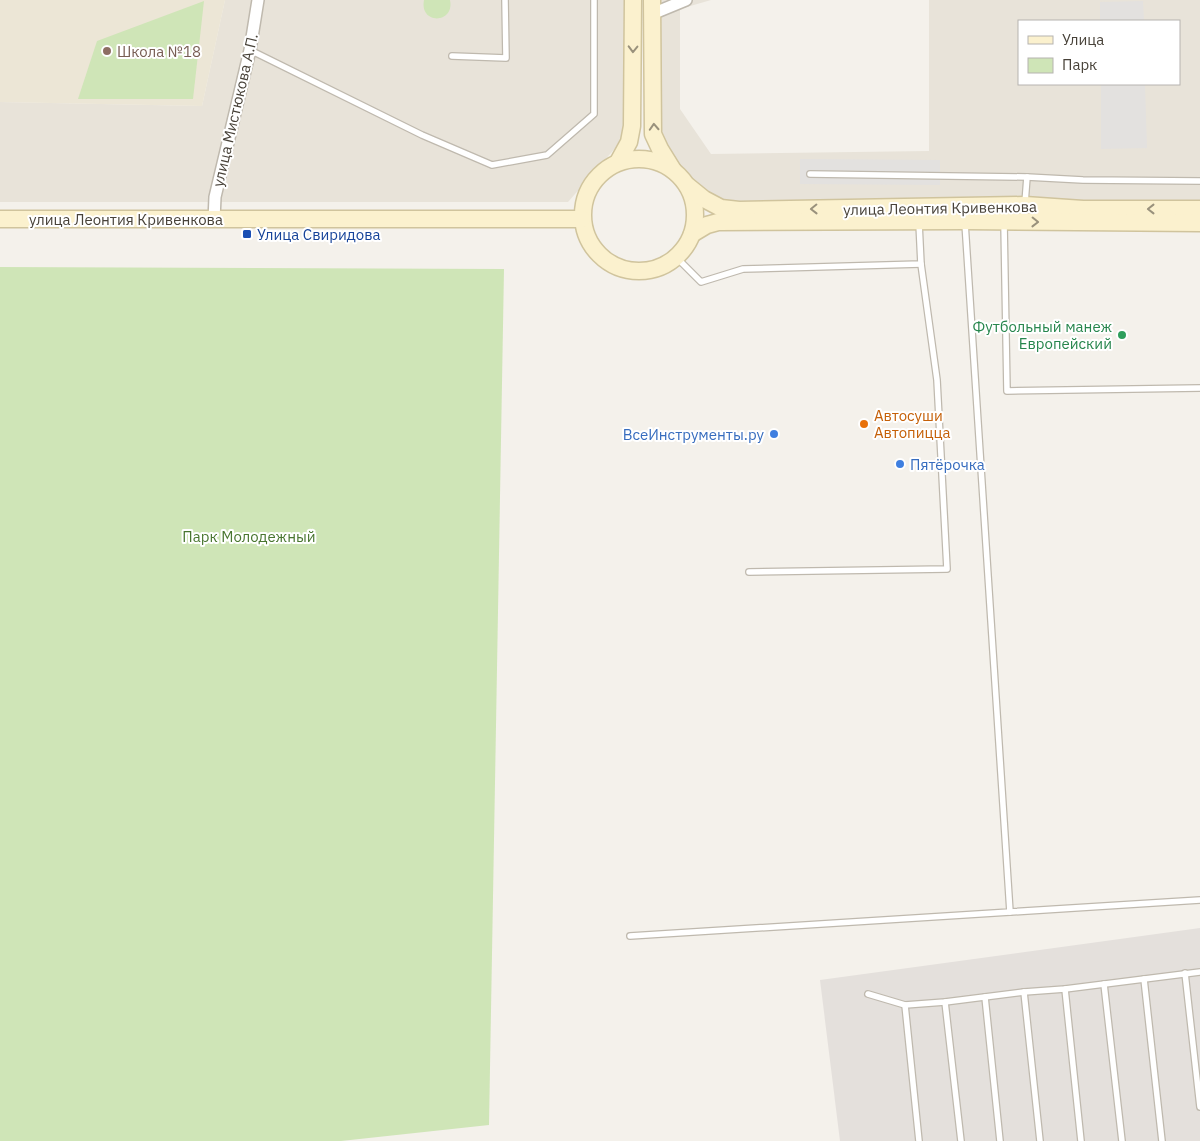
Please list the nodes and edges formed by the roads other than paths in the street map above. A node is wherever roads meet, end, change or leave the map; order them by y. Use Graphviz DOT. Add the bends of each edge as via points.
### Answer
graph roads {
  1 [pos="258,0"];
  2 [pos="505,0"];
  3 [pos="594,0"];
  4 [pos="633,0"];
  5 [pos="686,0"];
  6 [pos="671,3"];
  7 [pos="652,7"];
  8 [pos="250,50"];
  9 [pos="452,56"];
  10 [pos="618,162"];
  11 [pos="673,170"];
  12 [pos="810,174"];
  13 [pos="1027,177"];
  14 [pos="1200,181"];
  15 [pos="688,186"];
  16 [pos="1025,205"];
  17 [pos="1200,209"];
  18 [pos="0,219"];
  19 [pos="582,219"];
  20 [pos="214,220"];
  21 [pos="919,221"];
  22 [pos="965,221"];
  23 [pos="1004,221"];
  24 [pos="1200,223"];
  25 [pos="692,234"];
  26 [pos="676,257"];
  27 [pos="920,264"];
  28 [pos="1200,388"];
  29 [pos="749,572"];
  30 [pos="1200,900"];
  31 [pos="1010,912"];
  32 [pos="630,936"];
  33 [pos="1200,972"];
  34 [pos="1185,973"];
  35 [pos="1144,979"];
  36 [pos="1104,984"];
  37 [pos="1065,989"];
  38 [pos="1024,992"];
  39 [pos="868,994"];
  40 [pos="985,997"];
  41 [pos="945,1002"];
  42 [pos="904,1005"];
  43 [pos="1200,1107"];
  44 [pos="919,1141"];
  45 [pos="961,1141"];
  46 [pos="1000,1141"];
  47 [pos="1040,1141"];
  48 [pos="1081,1141"];
  49 [pos="1122,1141"];
  50 [pos="1162,1141"];
  1 -- 8 [label="street, улица Мистюкова А.П."];
  2 -- 9 [label="lane" via="506,58"];
  3 -- 8 [label="lane" via="594,114 547,156 492,165 422,135"];
  4 -- 10 [label="street, one-way" via="632,126 629,142"];
  5 -- 6 [label="street"];
  6 -- 7 [label="street"];
  11 -- 7 [label="street, one-way" via="653,134"];
  8 -- 20 [label="street, улица Мистюкова А.П." via="215,197"];
  10 -- 11 [label="street" via="649,161"];
  10 -- 19 [label="street" via="604,170 589,188"];
  11 -- 15 [label="street"];
  12 -- 13 [label="lane"];
  13 -- 14 [label="lane"];
  13 -- 16 [label="lane"];
  16 -- 15 [label="street, улица Леонтия Кривенкова, one-way" via="739,210 721,208"];
  15 -- 25 [label="street" via="697,218"];
  17 -- 16 [label="street, улица Леонтия Кривенкова, one-way" via="1083,209"];
  18 -- 20 [label="street, улица Леонтия Кривенкова"];
  19 -- 20 [label="street, улица Леонтия Кривенкова"];
  19 -- 26 [label="street" via="586,237 600,256 622,269 644,272 664,266"];
  21 -- 22 [label="street, улица Леонтия Кривенкова"];
  21 -- 25 [label="street, улица Леонтия Кривенкова" via="718,222"];
  21 -- 27 [label="lane"];
  22 -- 23 [label="street, улица Леонтия Кривенкова"];
  22 -- 31 [label="lane"];
  23 -- 24 [label="street, улица Леонтия Кривенкова, one-way"];
  23 -- 28 [label="lane" via="1007,391"];
  25 -- 26 [label="street"];
  26 -- 27 [label="lane" via="701,282 743,269"];
  27 -- 29 [label="lane" via="937,380 947,569"];
  30 -- 31 [label="lane"];
  31 -- 32 [label="lane"];
  33 -- 34 [label="lane"];
  34 -- 35 [label="lane"];
  34 -- 43 [label="lane"];
  35 -- 36 [label="lane"];
  35 -- 50 [label="lane"];
  36 -- 37 [label="lane"];
  36 -- 49 [label="lane"];
  37 -- 38 [label="lane"];
  37 -- 48 [label="lane"];
  38 -- 40 [label="lane"];
  38 -- 47 [label="lane"];
  39 -- 42 [label="lane"];
  40 -- 41 [label="lane"];
  40 -- 46 [label="lane"];
  41 -- 42 [label="lane"];
  41 -- 45 [label="lane"];
  42 -- 44 [label="lane"];
}
